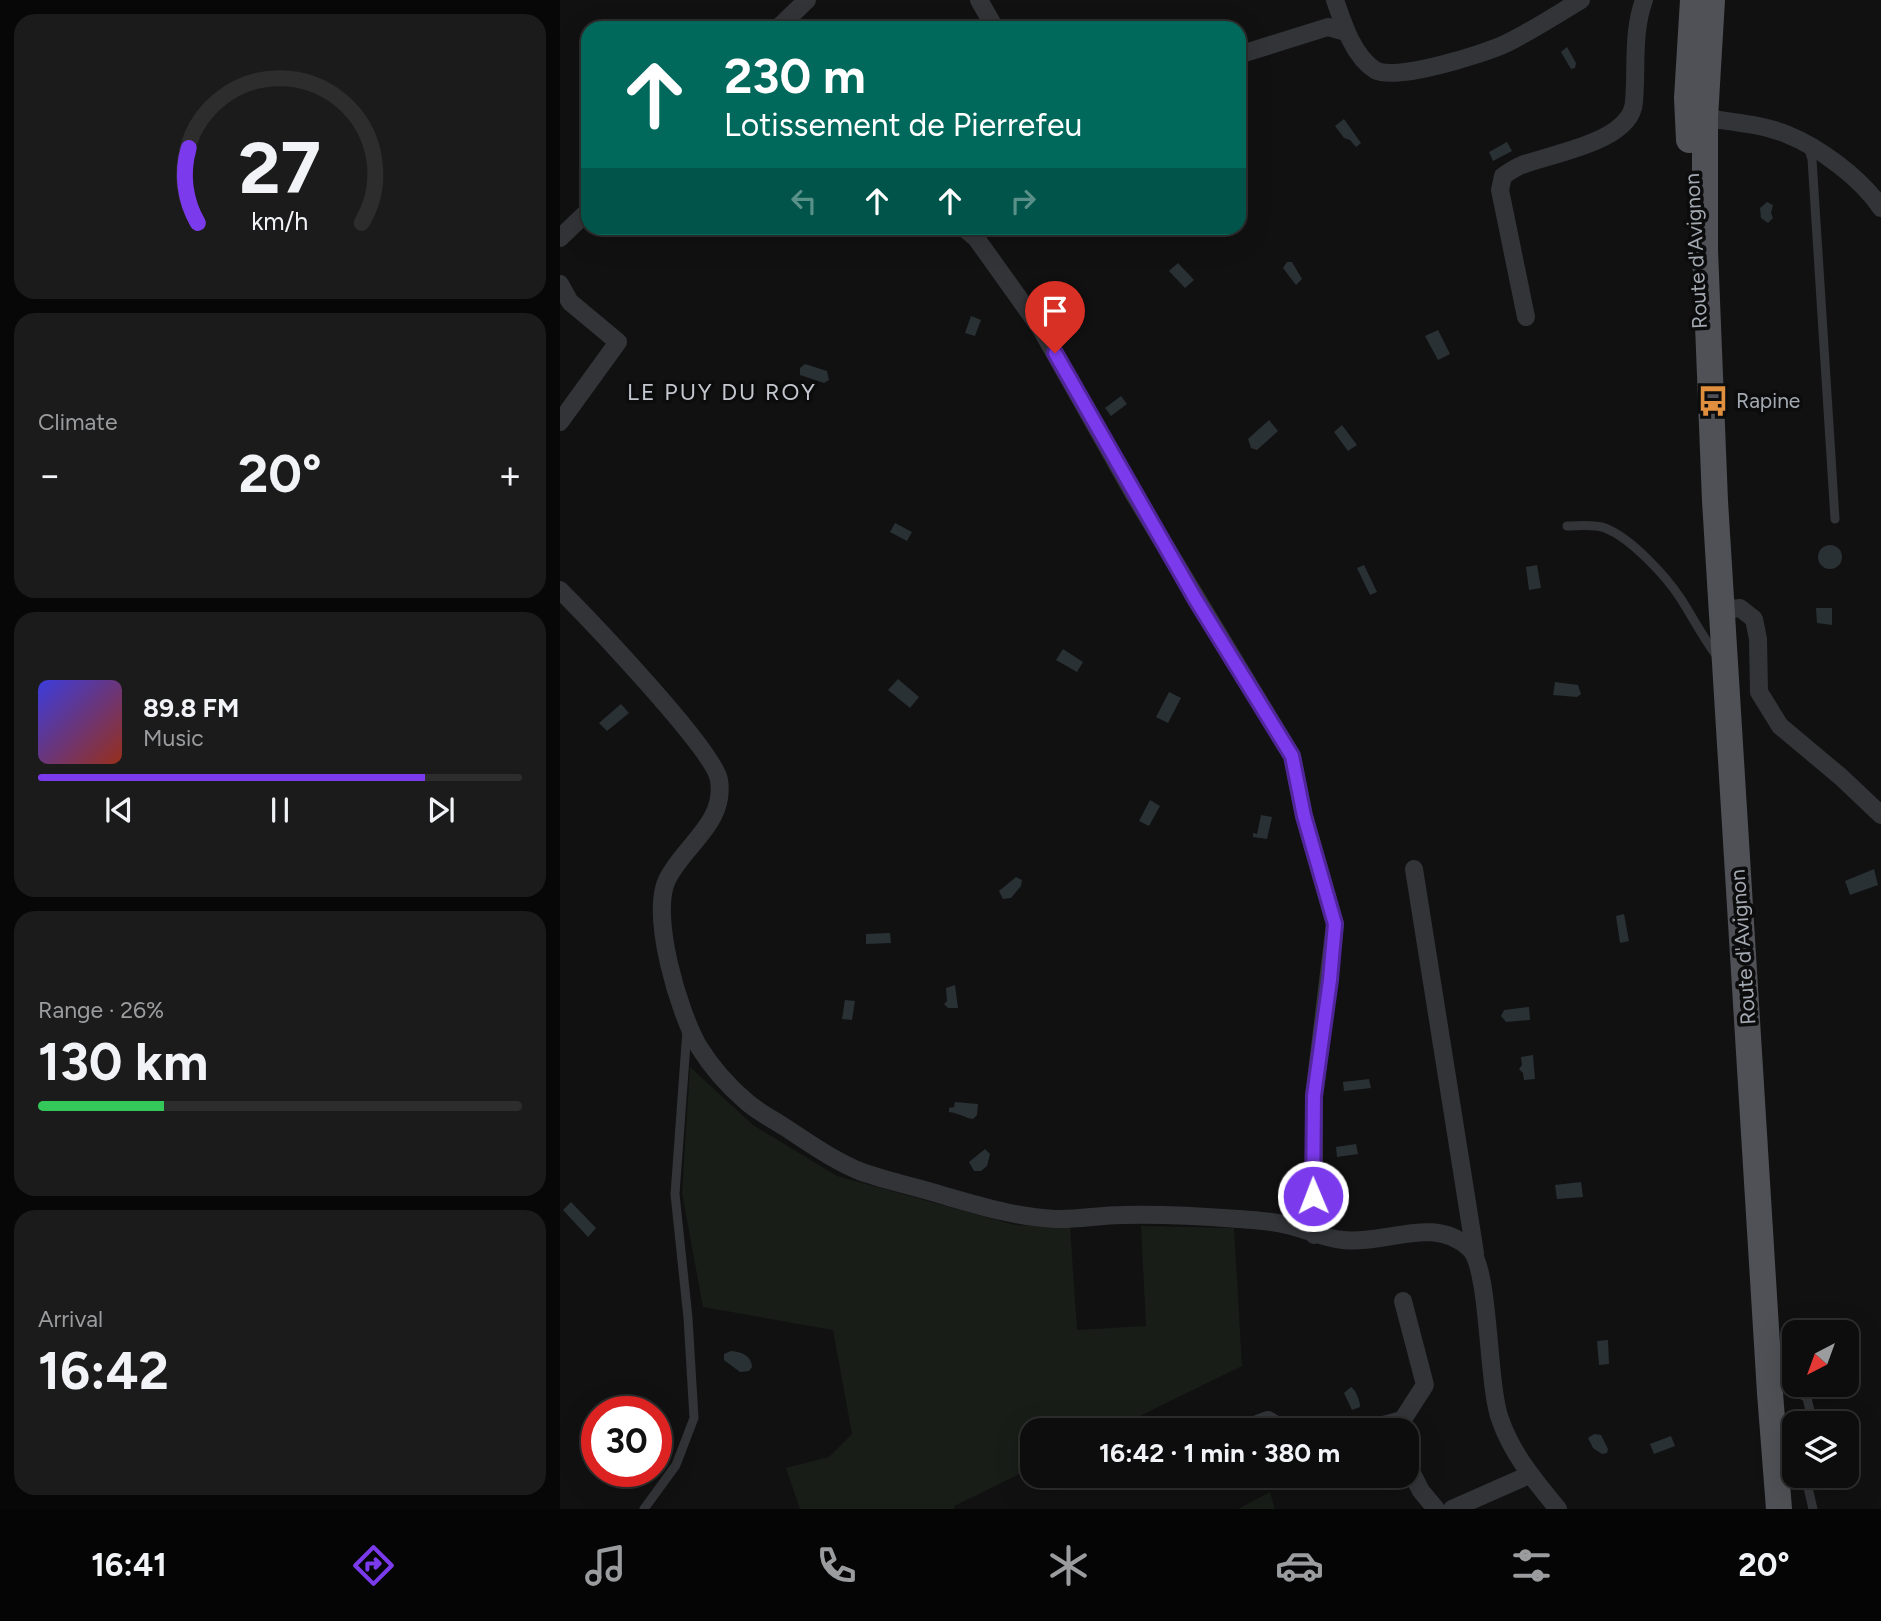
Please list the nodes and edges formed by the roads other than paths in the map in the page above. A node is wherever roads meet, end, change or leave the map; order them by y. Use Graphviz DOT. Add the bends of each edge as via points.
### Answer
graph roads {
  1 [pos="807,0"];
  2 [pos="979,0"];
  3 [pos="1335,0"];
  4 [pos="1581,0"];
  5 [pos="1644,0"];
  6 [pos="1693,0"];
  7 [pos="1712,0"];
  8 [pos="785,21"];
  9 [pos="991,21"];
  10 [pos="1346,32"];
  11 [pos="1246,53"];
  12 [pos="1687,98"];
  13 [pos="1705,118"];
  14 [pos="1807,145"];
  15 [pos="1881,208"];
  16 [pos="581,218"];
  17 [pos="972,235"];
  18 [pos="560,238"];
  19 [pos="560,284"];
  20 [pos="1526,317"];
  21 [pos="560,422"];
  22 [pos="1715,501"];
  23 [pos="1835,519"];
  24 [pos="1567,526"];
  25 [pos="560,590"];
  26 [pos="1723,610"];
  27 [pos="1726,668"];
  28 [pos="1881,815"];
  29 [pos="1414,869"];
  30 [pos="687,1021"];
  31 [pos="1314,1235"];
  32 [pos="1475,1253"];
  33 [pos="1403,1301"];
  34 [pos="1769,1388"];
  35 [pos="1810,1411"];
  36 [pos="1404,1418"];
  37 [pos="1529,1475"];
  38 [pos="1419,1487"];
  39 [pos="1808,1488"];
  40 [pos="644,1509"];
  41 [pos="1436,1509"];
  42 [pos="1452,1509"];
  43 [pos="1558,1509"];
  44 [pos="1771,1509"];
  45 [pos="1779,1509"];
  46 [pos="1813,1509"];
  1 -- 8 [label="street"];
  2 -- 9 [label="street"];
  3 -- 10 [label="street"];
  4 -- 10 [label="street" via="1499,47 1424,69 1384,74 1375,70"];
  5 -- 20 [label="street" via="1637,31 1633,114 1623,127 1503,176 1500,190"];
  6 -- 12 [label="main road, Route d'Avignon"];
  7 -- 13 [label="main road, Route d'Avignon"];
  10 -- 11 [label="street" via="1328,27"];
  12 -- 13 [label="street"];
  12 -- 22 [label="main road, Route d'Avignon" via="1704,401"];
  13 -- 14 [label="street" via="1765,128"];
  13 -- 22 [label="main road, Route d'Avignon"];
  14 -- 15 [label="street" via="1842,167"];
  14 -- 23 [label="lane" via="1812,159"];
  16 -- 18 [label="street"];
  17 -- 31 [label="street" via="1041,329 1135,496 1292,756 1335,924 1314,1096"];
  19 -- 21 [label="street" via="570,302 618,342"];
  22 -- 26 [label="main road, Route d'Avignon"];
  24 -- 27 [label="lane" via="1602,527 1638,550 1681,598"];
  25 -- 30 [label="street" via="689,732 719,775 720,798 714,817 677,862 662,895 670,966"];
  26 -- 27 [label="main road, Route d'Avignon"];
  26 -- 28 [label="street" via="1740,608 1754,619 1759,692 1780,726"];
  27 -- 34 [label="main road, Route d'Avignon"];
  29 -- 32 [label="street"];
  30 -- 31 [label="street" via="713,1068 750,1104 861,1171 1017,1215 1240,1219 1290,1225"];
  30 -- 40 [label="lane" via="675,1194 694,1418 676,1465"];
  31 -- 32 [label="street" via="1347,1241 1439,1231"];
  32 -- 37 [label="street" via="1485,1305 1492,1390 1511,1447"];
  33 -- 36 [label="street" via="1425,1385"];
  34 -- 35 [label="lane" via="1785,1384 1807,1398"];
  34 -- 44 [label="main road, Route d'Avignon"];
  34 -- 45 [label="main road, Route d'Avignon"];
  37 -- 42 [label="street"];
  37 -- 43 [label="street"];
  38 -- 41 [label="street"];
  39 -- 46 [label="lane"];
}
